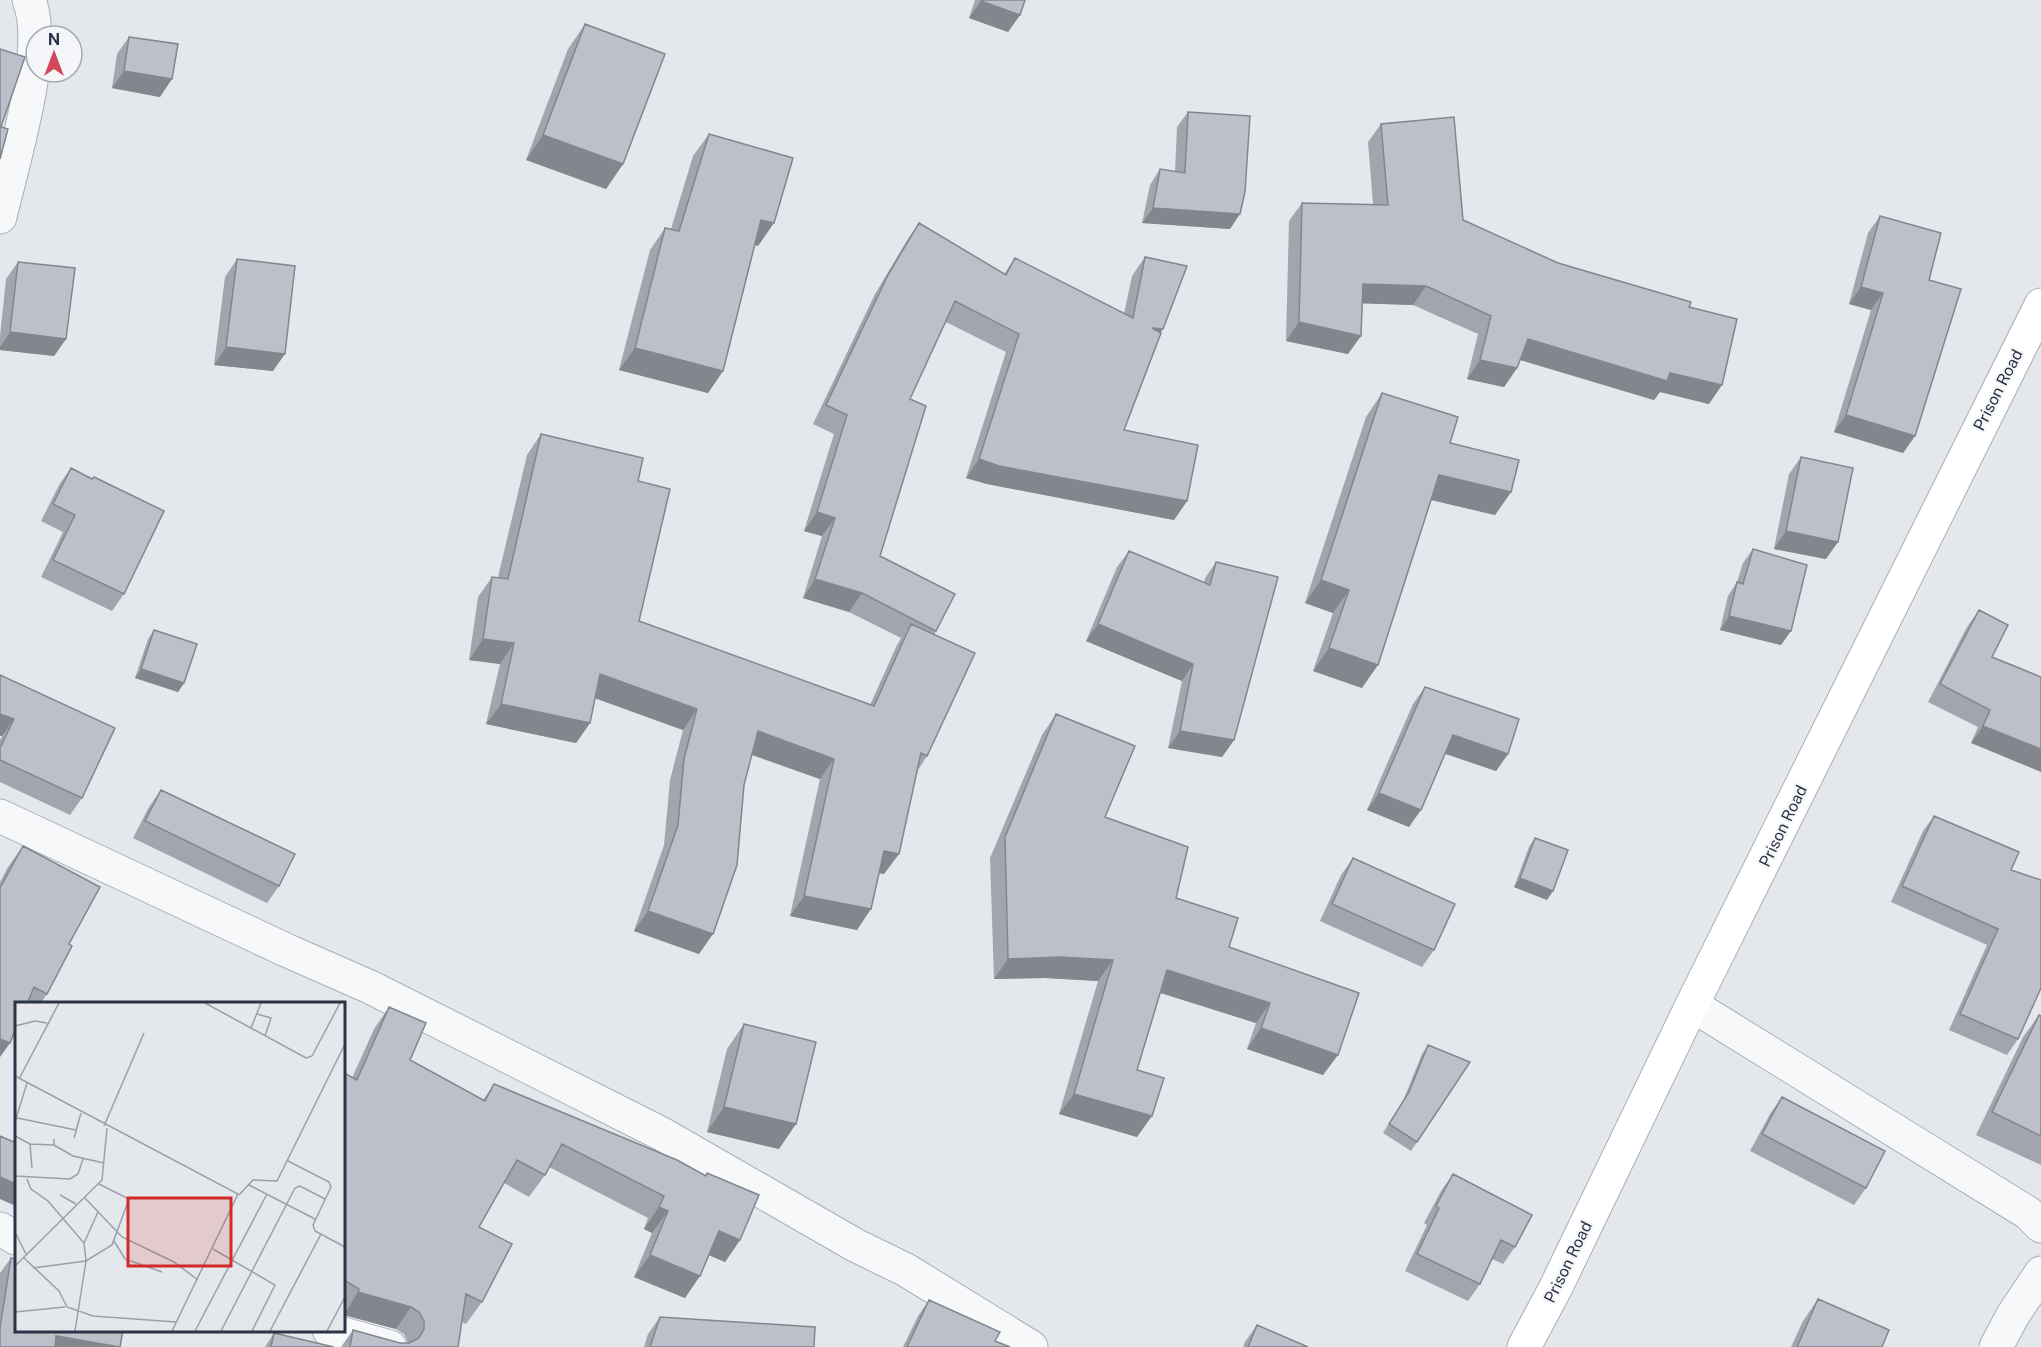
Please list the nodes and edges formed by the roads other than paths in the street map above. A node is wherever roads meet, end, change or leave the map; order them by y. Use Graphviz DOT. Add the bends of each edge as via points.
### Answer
graph roads {
  1 [pos="30,0"];
  2 [pos="0,217"];
  3 [pos="2041,305"];
  4 [pos="0,816"];
  5 [pos="1692,1005"];
  6 [pos="2041,1226"];
  7 [pos="0,1229"];
  8 [pos="15,1237"];
  9 [pos="2041,1273"];
  10 [pos="336,1332"];
  11 [pos="390,1347"];
  12 [pos="1032,1347"];
  13 [pos="1524,1347"];
  14 [pos="1996,1347"];
  1 -- 2 [label="street" via="35,51"];
  3 -- 5 [label="street, Prison Road"];
  4 -- 12 [label="street" via="370,987 662,1134 906,1270"];
  5 -- 6 [label="street" via="2028,1212"];
  5 -- 13 [label="street, Prison Road"];
  7 -- 8 [label="street"];
  9 -- 14 [label="street"];
  10 -- 11 [label="street"];
}
